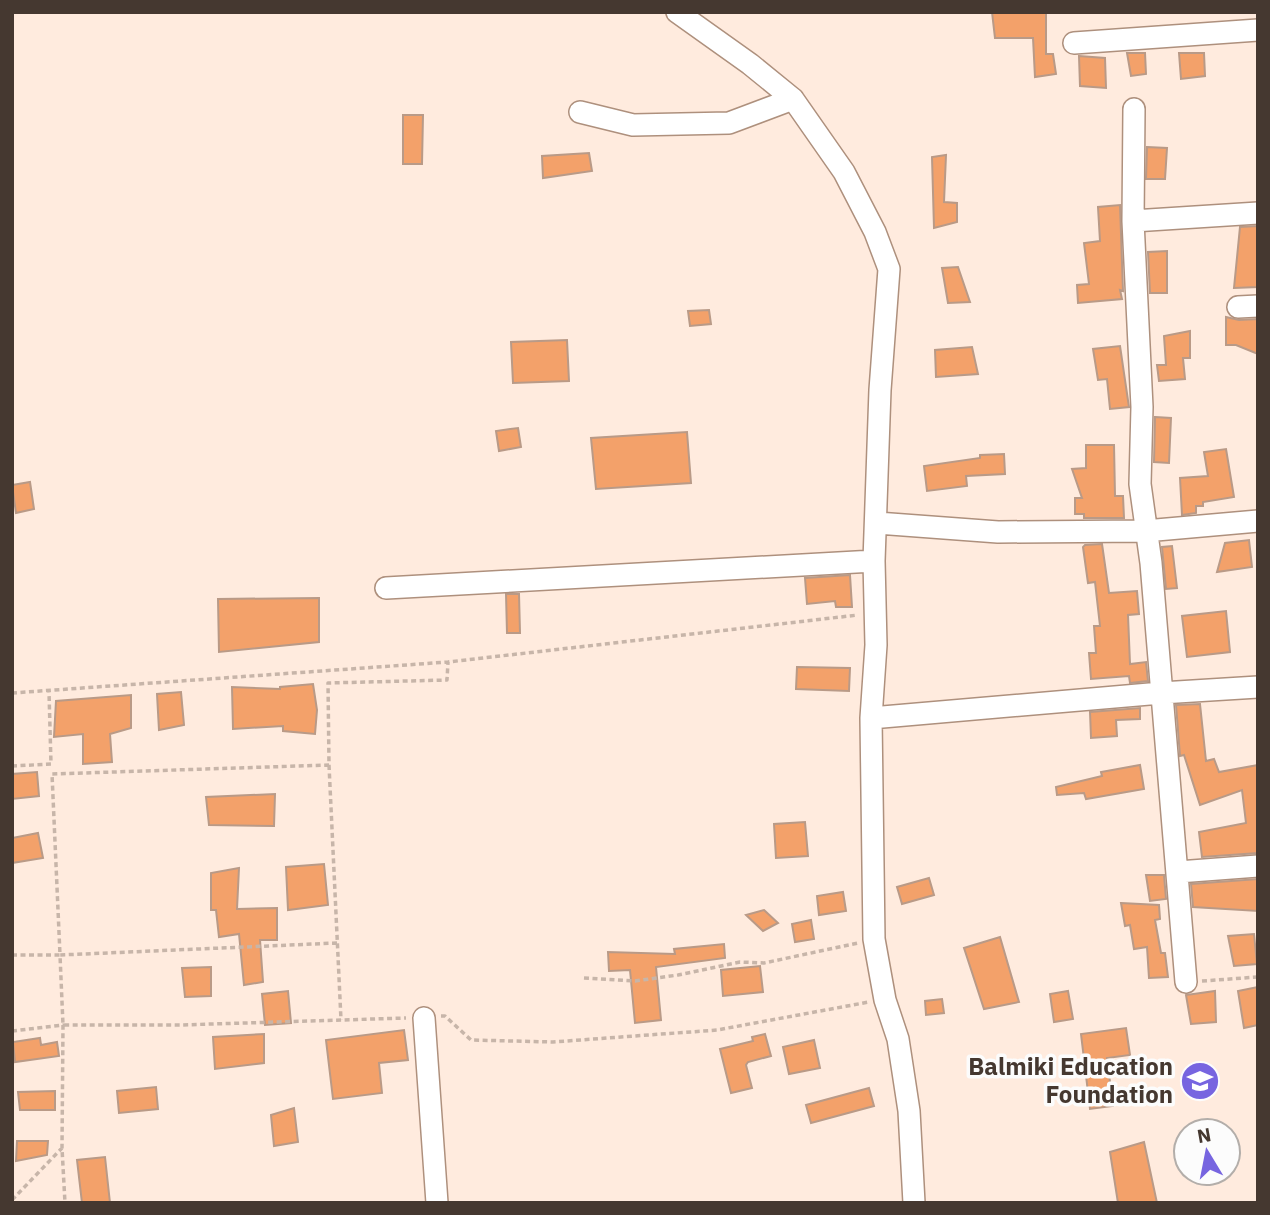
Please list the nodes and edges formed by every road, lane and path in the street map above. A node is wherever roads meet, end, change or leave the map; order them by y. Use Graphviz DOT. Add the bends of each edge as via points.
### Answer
graph roads {
  1 [pos="677,12"];
  2 [pos="1258,30"];
  3 [pos="1074,43"];
  4 [pos="793,99"];
  5 [pos="1133,109"];
  6 [pos="580,112"];
  7 [pos="1258,213"];
  8 [pos="1133,221"];
  9 [pos="1258,521"];
  10 [pos="877,523"];
  11 [pos="1145,531"];
  12 [pos="874,561"];
  13 [pos="386,588"];
  14 [pos="874,613"];
  15 [pos="448,662"];
  16 [pos="1258,687"];
  17 [pos="49,692"];
  18 [pos="12,693"];
  19 [pos="1161,693"];
  20 [pos="871,718"];
  21 [pos="51,764"];
  22 [pos="330,765"];
  23 [pos="12,766"];
  24 [pos="52,775"];
  25 [pos="1258,866"];
  26 [pos="1178,872"];
  27 [pos="874,939"];
  28 [pos="337,943"];
  29 [pos="12,955"];
  30 [pos="60,955"];
  31 [pos="1258,977"];
  32 [pos="584,978"];
  33 [pos="1186,982"];
  34 [pos="885,1000"];
  35 [pos="424,1018"];
  36 [pos="341,1020"];
  37 [pos="63,1025"];
  38 [pos="12,1031"];
  39 [pos="62,1148"];
  40 [pos="12,1200"];
  41 [pos="65,1203"];
  42 [pos="437,1203"];
  43 [pos="914,1203"];
  1 -- 4 [label="street"];
  2 -- 3 [label="street"];
  4 -- 6 [label="street" via="729,123 633,125"];
  4 -- 10 [label="street" via="844,172 876,232 889,269"];
  5 -- 8 [label="street"];
  7 -- 8 [label="street"];
  8 -- 11 [label="street"];
  9 -- 11 [label="street"];
  10 -- 11 [label="street" via="998,532"];
  10 -- 12 [label="street"];
  11 -- 19 [label="street"];
  12 -- 13 [label="street"];
  12 -- 14 [label="street"];
  14 -- 15 [label="path"];
  14 -- 20 [label="street"];
  15 -- 17 [label="path"];
  15 -- 22 [label="path" via="447,680 328,683"];
  16 -- 19 [label="street"];
  17 -- 18 [label="path"];
  17 -- 21 [label="path"];
  19 -- 20 [label="street"];
  19 -- 26 [label="street"];
  20 -- 27 [label="street"];
  21 -- 23 [label="path"];
  21 -- 24 [label="path"];
  22 -- 24 [label="path"];
  22 -- 28 [label="path"];
  24 -- 30 [label="path"];
  25 -- 26 [label="street"];
  26 -- 33 [label="street"];
  27 -- 32 [label="path" via="764,963 740,962 635,981"];
  27 -- 34 [label="street"];
  28 -- 30 [label="path"];
  28 -- 36 [label="path"];
  29 -- 30 [label="path"];
  30 -- 37 [label="path"];
  31 -- 33 [label="path"];
  34 -- 35 [label="path" via="717,1030 554,1042 471,1040 445,1016"];
  34 -- 43 [label="street" via="898,1039 909,1111"];
  35 -- 36 [label="path"];
  35 -- 42 [label="street"];
  36 -- 37 [label="path"];
  37 -- 38 [label="path"];
  37 -- 39 [label="path"];
  39 -- 40 [label="path"];
  39 -- 41 [label="path"];
}
